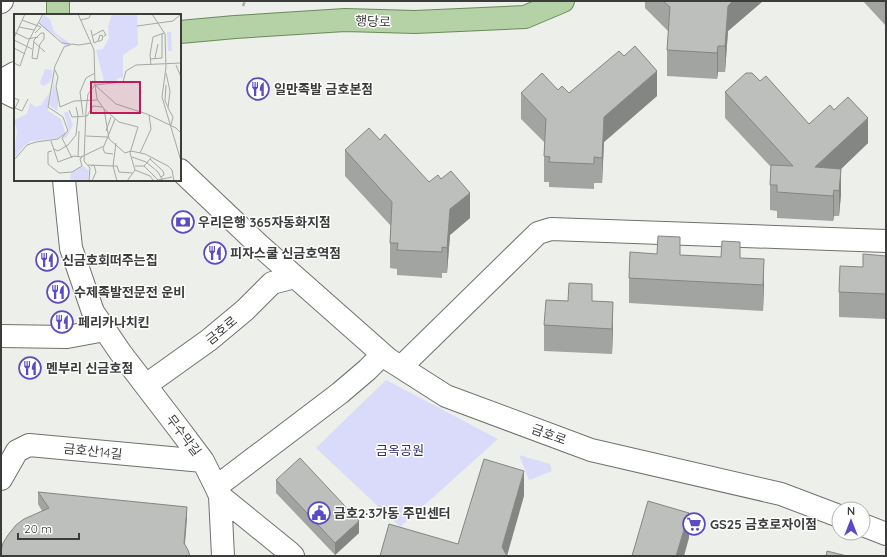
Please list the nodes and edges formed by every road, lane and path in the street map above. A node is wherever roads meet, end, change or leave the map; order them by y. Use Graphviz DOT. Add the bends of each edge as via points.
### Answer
graph roads {
  1 [pos="58,1"];
  2 [pos="563,1"];
  3 [pos="58,14"];
  4 [pos="181,32"];
  5 [pos="14,74"];
  6 [pos="1,81"];
  7 [pos="1,90"];
  8 [pos="14,97"];
  9 [pos="181,171"];
  10 [pos="64,181"];
  11 [pos="886,241"];
  12 [pos="295,277"];
  13 [pos="105,330"];
  14 [pos="1,336"];
  15 [pos="382,355"];
  16 [pos="401,367"];
  17 [pos="146,385"];
  18 [pos="203,462"];
  19 [pos="1,479"];
  20 [pos="218,492"];
  21 [pos="831,513"];
  22 [pos="871,528"];
  23 [pos="886,534"];
  24 [pos="224,556"];
  25 [pos="293,556"];
  1 -- 3 [label="main road"];
  2 -- 4 [label="main road, 행당로" via="525,18 415,22 345,20"];
  5 -- 6 [label="street"];
  7 -- 8 [label="street"];
  9 -- 12 [label="street, 금호로"];
  10 -- 13 [label="street, 무수막길" via="72,248 93,312"];
  11 -- 16 [label="street" via="551,229 538,233"];
  12 -- 15 [label="street, 금호로"];
  12 -- 17 [label="street, 금호로" via="272,283 209,340"];
  13 -- 14 [label="street" via="67,337"];
  13 -- 17 [label="street, 무수막길"];
  15 -- 16 [label="street, 금호로"];
  15 -- 20 [label="street" via="340,393"];
  16 -- 21 [label="street, 금호로" via="446,396 591,450 781,494"];
  17 -- 18 [label="street, 무수막길"];
  18 -- 19 [label="street, 금호산14길" via="29,445 17,451"];
  18 -- 20 [label="street, 무수막길"];
  20 -- 24 [label="street, 무수막길"];
  20 -- 25 [label="street"];
  22 -- 23 [label="street"];
}
